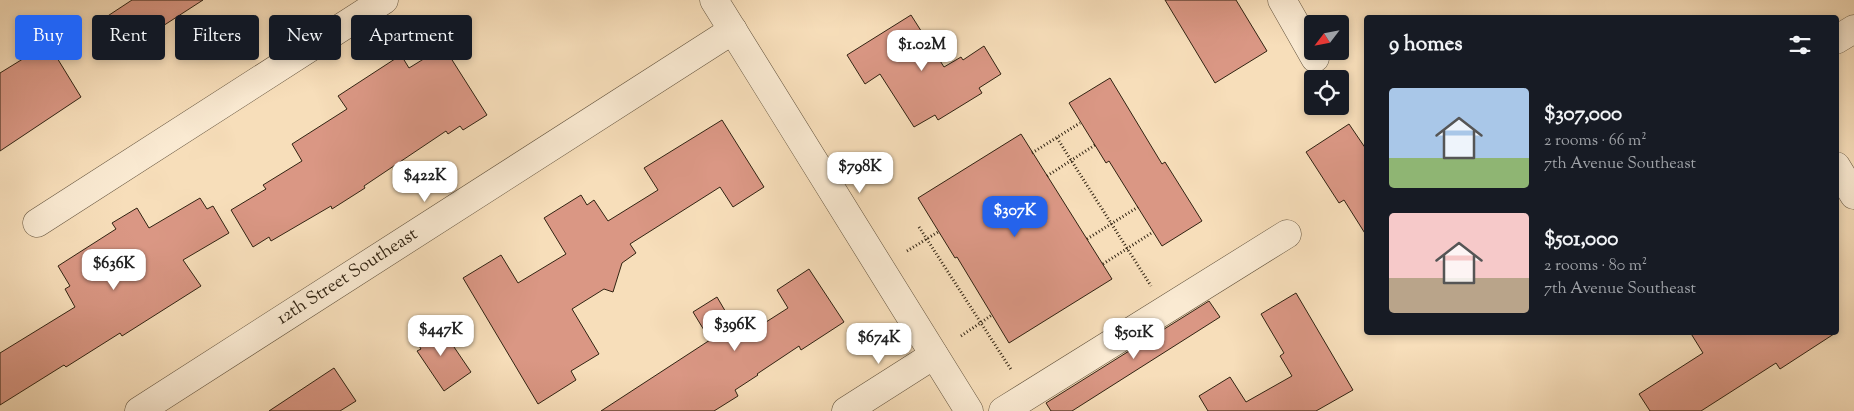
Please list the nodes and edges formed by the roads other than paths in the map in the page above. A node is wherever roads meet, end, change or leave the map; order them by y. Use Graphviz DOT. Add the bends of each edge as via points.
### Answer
graph roads {
  1 [pos="384,0"];
  2 [pos="714,0"];
  3 [pos="1282,0"];
  4 [pos="1854,28"];
  5 [pos="733,30"];
  6 [pos="1839,38"];
  7 [pos="1304,39"];
  8 [pos="1839,171"];
  9 [pos="1854,195"];
  10 [pos="37,223"];
  11 [pos="1287,234"];
  12 [pos="934,355"];
  13 [pos="139,411"];
  14 [pos="846,411"];
  15 [pos="969,411"];
  16 [pos="1003,411"];
  1 -- 10 [label="street"];
  2 -- 5 [label="street"];
  3 -- 7 [label="street"];
  4 -- 6 [label="street"];
  5 -- 12 [label="street"];
  5 -- 13 [label="street, 12th Street Southeast"];
  8 -- 9 [label="street"];
  11 -- 16 [label="street"];
  12 -- 14 [label="street"];
  12 -- 15 [label="street"];
}
